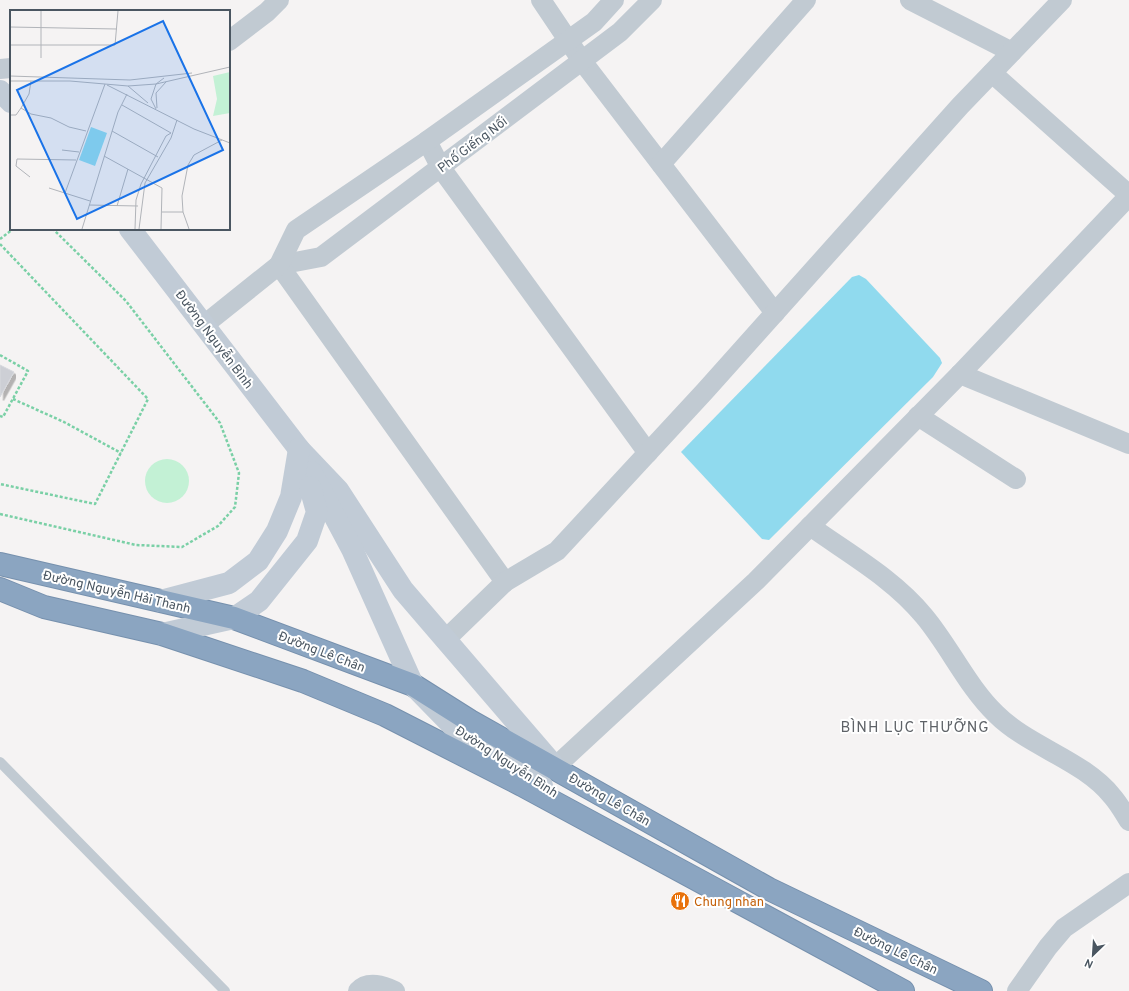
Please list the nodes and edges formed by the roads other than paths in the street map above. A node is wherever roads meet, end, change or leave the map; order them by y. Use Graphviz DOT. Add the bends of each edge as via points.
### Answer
graph roads {
  1 [pos="278,0"];
  2 [pos="540,0"];
  3 [pos="614,0"];
  4 [pos="652,0"];
  5 [pos="806,0"];
  6 [pos="910,0"];
  7 [pos="1062,0"];
  8 [pos="230,40"];
  9 [pos="568,41"];
  10 [pos="1012,52"];
  11 [pos="582,60"];
  12 [pos="10,68"];
  13 [pos="0,69"];
  14 [pos="992,73"];
  15 [pos="0,91"];
  16 [pos="10,101"];
  17 [pos="427,141"];
  18 [pos="661,164"];
  19 [pos="441,168"];
  20 [pos="1129,195"];
  21 [pos="131,230"];
  22 [pos="279,265"];
  23 [pos="775,313"];
  24 [pos="204,324"];
  25 [pos="960,374"];
  26 [pos="918,416"];
  27 [pos="1129,444"];
  28 [pos="299,449"];
  29 [pos="648,453"];
  30 [pos="1016,479"];
  31 [pos="810,526"];
  32 [pos="0,564"];
  33 [pos="505,582"];
  34 [pos="0,589"];
  35 [pos="161,601"];
  36 [pos="234,618"];
  37 [pos="162,634"];
  38 [pos="445,640"];
  39 [pos="413,685"];
  40 [pos="0,762"];
  41 [pos="555,767"];
  42 [pos="1129,821"];
  43 [pos="689,875"];
  44 [pos="1129,883"];
  45 [pos="225,991"];
  46 [pos="358,991"];
  47 [pos="395,991"];
  48 [pos="903,991"];
  49 [pos="981,991"];
  50 [pos="1017,991"];
  1 -- 8 [label="street" via="267,12"];
  2 -- 9 [label="street"];
  3 -- 9 [label="street, Phố Giếng Nối" via="594,22"];
  4 -- 11 [label="street, Phố Giếng Nối" via="620,32"];
  5 -- 18 [label="street"];
  6 -- 10 [label="street"];
  7 -- 10 [label="street"];
  9 -- 11 [label="street"];
  9 -- 17 [label="street, Phố Giếng Nối"];
  10 -- 14 [label="street"];
  11 -- 18 [label="street"];
  11 -- 19 [label="street, Phố Giếng Nối"];
  12 -- 13 [label="street"];
  14 -- 20 [label="street"];
  14 -- 23 [label="street"];
  15 -- 16 [label="main road"];
  17 -- 19 [label="street"];
  17 -- 22 [label="street, Phố Giếng Nối" via="296,230"];
  18 -- 23 [label="street"];
  19 -- 22 [label="street, Phố Giếng Nối" via="321,257"];
  19 -- 29 [label="street"];
  20 -- 25 [label="street"];
  21 -- 24 [label="main road, Đường Nguyễn Bình"];
  22 -- 24 [label="street, Phố Giếng Nối"];
  22 -- 33 [label="street"];
  23 -- 29 [label="street"];
  24 -- 28 [label="main road, Đường Nguyễn Bình"];
  25 -- 26 [label="street"];
  25 -- 27 [label="street"];
  26 -- 30 [label="street"];
  26 -- 31 [label="street"];
  28 -- 35 [label="main road" via="291,497 277,531 258,561 229,584"];
  28 -- 36 [label="main road" via="317,512 307,541 259,601"];
  28 -- 38 [label="main road, Đường Nguyễn Bình" via="338,490 403,590"];
  28 -- 39 [label="main road, Đường Nguyễn Bình" via="352,550"];
  29 -- 33 [label="street" via="557,552"];
  31 -- 41 [label="street" via="756,581"];
  31 -- 42 [label="street" via="908,598 925,616 982,699 996,715 1097,782 1112,795"];
  32 -- 35 [label="highway, Đường Nguyễn Hải Thanh"];
  33 -- 38 [label="street"];
  34 -- 37 [label="highway" via="44,607"];
  35 -- 36 [label="highway, Đường Nguyễn Hải Thanh"];
  36 -- 37 [label="main road"];
  36 -- 39 [label="highway, Đường Lê Chân"];
  37 -- 43 [label="highway" via="303,681 385,715"];
  38 -- 41 [label="main road, Đường Nguyễn Bình"];
  39 -- 41 [label="highway, Đường Lê Chân" via="470,721"];
  39 -- 43 [label="main road, Đường Nguyễn Bình" via="455,728 509,765"];
  40 -- 45 [label="lane"];
  41 -- 49 [label="highway, Đường Lê Chân" via="769,889"];
  43 -- 48 [label="highway"];
  44 -- 50 [label="street" via="1064,928"];
  46 -- 47 [label="street" via="371,984"];
}
